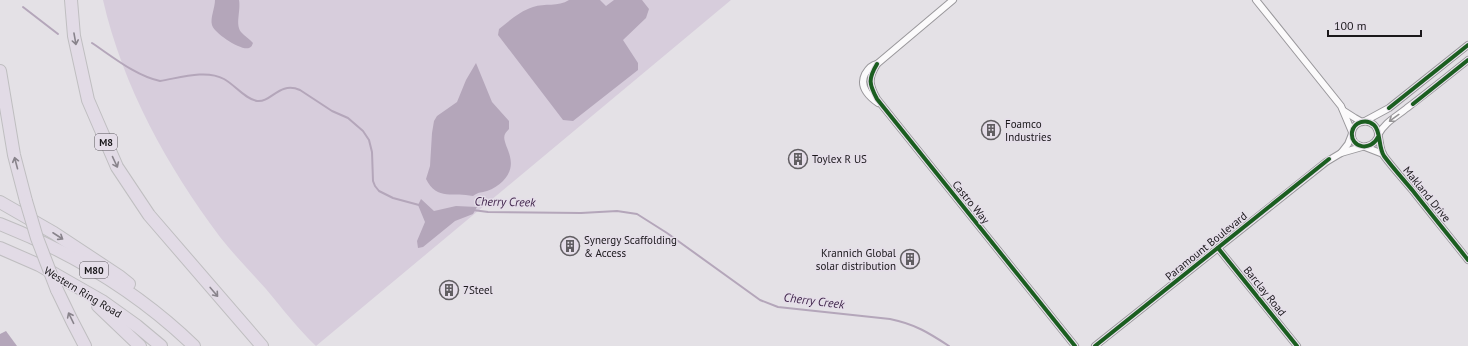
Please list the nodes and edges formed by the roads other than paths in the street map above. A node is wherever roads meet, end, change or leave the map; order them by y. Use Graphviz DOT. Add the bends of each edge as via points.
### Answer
graph roads {
  1 [pos="71,0"];
  2 [pos="953,0"];
  3 [pos="1256,0"];
  4 [pos="1468,45"];
  5 [pos="1468,60"];
  6 [pos="0,71"];
  7 [pos="1344,111"];
  8 [pos="1364,122"];
  9 [pos="1352,133"];
  10 [pos="1378,136"];
  11 [pos="1364,147"];
  12 [pos="1341,153"];
  13 [pos="1382,154"];
  14 [pos="0,202"];
  15 [pos="0,224"];
  16 [pos="0,248"];
  17 [pos="1218,248"];
  18 [pos="1468,260"];
  19 [pos="60,284"];
  20 [pos="179,331"];
  21 [pos="85,346"];
  22 [pos="140,346"];
  23 [pos="161,346"];
  24 [pos="194,346"];
  25 [pos="262,346"];
  26 [pos="1075,346"];
  27 [pos="1095,346"];
  28 [pos="1297,346"];
  1 -- 25 [label="highway, M8, one-way" via="74,36 88,100 116,167 149,215"];
  2 -- 26 [label="street, Castro Way" via="877,64 871,75 871,85 881,104"];
  3 -- 7 [label="street"];
  4 -- 8 [label="street" via="1389,108"];
  5 -- 10 [label="street, one-way" via="1389,121"];
  19 -- 6 [label="highway, one-way, bridge" via="40,245 26,201 14,155"];
  7 -- 8 [label="street"];
  7 -- 9 [label="street"];
  8 -- 9 [label="street" via="1356,125"];
  8 -- 10 [label="street" via="1376,127"];
  9 -- 11 [label="street" via="1355,142"];
  9 -- 12 [label="street, Paramount Boulevard"];
  10 -- 11 [label="street" via="1373,144"];
  10 -- 13 [label="street, Makland Drive"];
  11 -- 12 [label="street, Paramount Boulevard"];
  11 -- 13 [label="street, Makland Drive"];
  12 -- 17 [label="street, Paramount Boulevard" via="1326,162"];
  13 -- 18 [label="street, Makland Drive"];
  14 -- 20 [label="highway, one-way" via="54,233 119,276"];
  15 -- 20 [label="highway, Western Ring Road / M80" via="90,268"];
  16 -- 19 [label="highway, Western Ring Road / M80" via="38,265"];
  17 -- 27 [label="street, Paramount Boulevard"];
  17 -- 28 [label="street, Barclay Road"];
  21 -- 19 [label="highway, one-way" via="72,321"];
  19 -- 22 [label="highway" via="89,298"];
  19 -- 23 [label="highway, Western Ring Road / M80" via="102,301"];
  20 -- 24 [label="highway, Western Ring Road / M80"];
}
